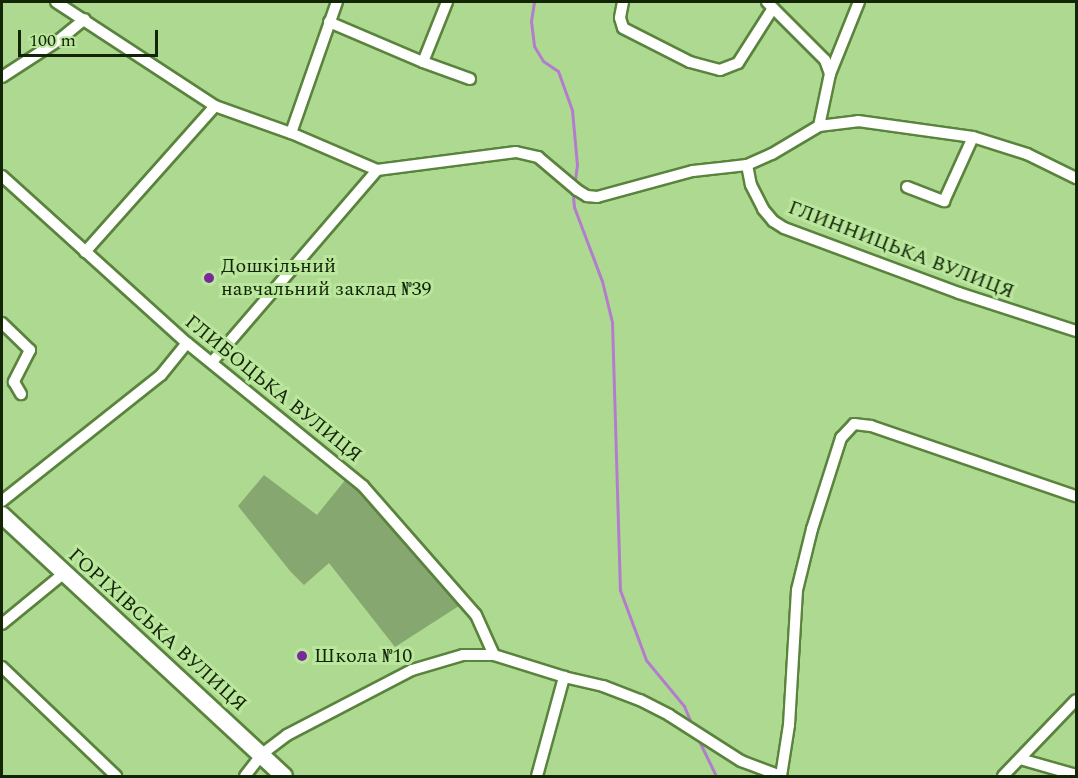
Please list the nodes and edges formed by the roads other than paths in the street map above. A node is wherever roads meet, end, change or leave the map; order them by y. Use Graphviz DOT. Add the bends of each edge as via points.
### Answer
graph roads {
  1 [pos="56,2"];
  2 [pos="337,2"];
  3 [pos="447,2"];
  4 [pos="622,2"];
  5 [pos="859,2"];
  6 [pos="770,5"];
  7 [pos="85,19"];
  8 [pos="329,22"];
  9 [pos="423,62"];
  10 [pos="830,74"];
  11 [pos="2,77"];
  12 [pos="470,79"];
  13 [pos="215,106"];
  14 [pos="819,126"];
  15 [pos="291,134"];
  16 [pos="973,137"];
  17 [pos="747,165"];
  18 [pos="377,170"];
  19 [pos="2,176"];
  20 [pos="1077,178"];
  21 [pos="907,187"];
  22 [pos="85,252"];
  23 [pos="2,323"];
  24 [pos="1077,331"];
  25 [pos="187,343"];
  26 [pos="212,362"];
  27 [pos="21,394"];
  28 [pos="1077,496"];
  29 [pos="2,501"];
  30 [pos="2,515"];
  31 [pos="63,574"];
  32 [pos="2,624"];
  33 [pos="494,655"];
  34 [pos="2,667"];
  35 [pos="564,677"];
  36 [pos="1077,700"];
  37 [pos="262,754"];
  38 [pos="1020,759"];
  39 [pos="1077,775"];
  40 [pos="116,777"];
  41 [pos="245,777"];
  42 [pos="284,777"];
  43 [pos="537,777"];
  44 [pos="781,777"];
  45 [pos="1003,777"];
  1 -- 7 [label="street"];
  2 -- 8 [label="street"];
  3 -- 9 [label="street"];
  4 -- 6 [label="street" via="623,28 690,62 720,70 738,63"];
  5 -- 10 [label="street"];
  6 -- 10 [label="street" via="825,60"];
  7 -- 11 [label="street"];
  7 -- 13 [label="street"];
  8 -- 9 [label="street"];
  8 -- 15 [label="street"];
  9 -- 12 [label="street"];
  10 -- 14 [label="street"];
  13 -- 15 [label="street"];
  13 -- 22 [label="street"];
  14 -- 16 [label="street" via="858,121"];
  14 -- 17 [label="street"];
  15 -- 18 [label="street"];
  16 -- 20 [label="street" via="1027,154"];
  16 -- 21 [label="street" via="944,201"];
  17 -- 18 [label="street" via="693,171 597,197 577,190 538,157 516,152"];
  17 -- 24 [label="street, ГЛИННИЦЬКА ВУЛИЦЯ" via="763,209 784,228 959,293"];
  18 -- 26 [label="street"];
  19 -- 22 [label="street, ГЛИБОЦЬКА ВУЛИЦЯ"];
  22 -- 25 [label="street, ГЛИБОЦЬКА ВУЛИЦЯ"];
  23 -- 27 [label="street" via="30,350 14,382"];
  25 -- 26 [label="street, ГЛИБОЦЬКА ВУЛИЦЯ"];
  25 -- 29 [label="street" via="161,375"];
  26 -- 33 [label="street, ГЛИБОЦЬКА ВУЛИЦЯ" via="363,486 476,615"];
  28 -- 44 [label="street" via="871,426 854,424 841,438 797,590 789,725"];
  30 -- 31 [label="street, ГОРІХІВСЬКА ВУЛИЦЯ"];
  31 -- 32 [label="street"];
  31 -- 37 [label="street, ГОРІХІВСЬКА ВУЛИЦЯ"];
  33 -- 35 [label="street"];
  33 -- 37 [label="street" via="463,655 412,670 287,735"];
  34 -- 40 [label="street"];
  35 -- 43 [label="street"];
  35 -- 44 [label="street" via="640,700 741,761"];
  36 -- 38 [label="street"];
  37 -- 41 [label="street"];
  37 -- 42 [label="street, ГОРІХІВСЬКА ВУЛИЦЯ"];
  38 -- 39 [label="street"];
  38 -- 45 [label="street"];
}
